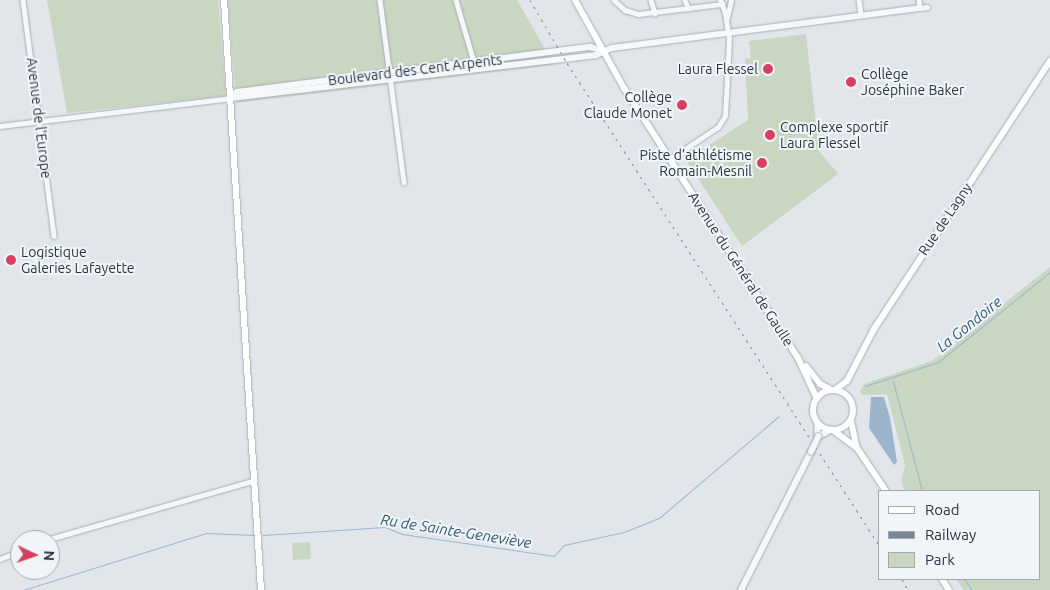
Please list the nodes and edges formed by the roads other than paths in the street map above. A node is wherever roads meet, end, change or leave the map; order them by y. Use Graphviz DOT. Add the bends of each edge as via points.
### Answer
graph roads {
  1 [pos="23,0"];
  2 [pos="224,0"];
  3 [pos="380,0"];
  4 [pos="456,0"];
  5 [pos="575,0"];
  6 [pos="614,0"];
  7 [pos="651,0"];
  8 [pos="685,0"];
  9 [pos="731,0"];
  10 [pos="859,0"];
  11 [pos="920,0"];
  12 [pos="721,2"];
  13 [pos="924,7"];
  14 [pos="688,8"];
  15 [pos="655,13"];
  16 [pos="861,15"];
  17 [pos="727,19"];
  18 [pos="728,33"];
  19 [pos="602,50"];
  20 [pos="1050,61"];
  21 [pos="474,62"];
  22 [pos="391,76"];
  23 [pos="231,98"];
  24 [pos="39,121"];
  25 [pos="0,126"];
  26 [pos="670,159"];
  27 [pos="404,182"];
  28 [pos="54,236"];
  29 [pos="798,358"];
  30 [pos="847,381"];
  31 [pos="833,390"];
  32 [pos="848,396"];
  33 [pos="817,399"];
  34 [pos="851,419"];
  35 [pos="818,424"];
  36 [pos="831,430"];
  37 [pos="818,437"];
  38 [pos="857,448"];
  39 [pos="255,480"];
  40 [pos="885,490"];
  41 [pos="60,536"];
  42 [pos="261,590"];
  43 [pos="741,590"];
  1 -- 24 [label="street, Avenue de l'Europe"];
  2 -- 23 [label="main road"];
  3 -- 22 [label="street"];
  4 -- 21 [label="street"];
  5 -- 19 [label="main road, Avenue du Général de Gaulle"];
  6 -- 15 [label="street" via="624,10 638,14"];
  7 -- 15 [label="street"];
  8 -- 14 [label="street"];
  9 -- 17 [label="street"];
  10 -- 16 [label="street"];
  11 -- 13 [label="street"];
  12 -- 14 [label="street"];
  12 -- 17 [label="street"];
  13 -- 16 [label="street, Boulevard des Cent Arpents"];
  14 -- 15 [label="street"];
  16 -- 18 [label="street, Boulevard des Cent Arpents"];
  17 -- 18 [label="street"];
  18 -- 19 [label="street, Boulevard des Cent Arpents"];
  18 -- 26 [label="street" via="723,121"];
  19 -- 21 [label="street, Boulevard des Cent Arpents" via="590,47"];
  19 -- 22 [label="street, Boulevard des Cent Arpents" via="596,55"];
  19 -- 26 [label="main road, Avenue du Général de Gaulle"];
  20 -- 30 [label="main road, Rue de Lagny" via="883,315"];
  21 -- 22 [label="street, Boulevard des Cent Arpents"];
  22 -- 23 [label="street, Boulevard des Cent Arpents" via="237,92"];
  22 -- 27 [label="street"];
  23 -- 24 [label="street, Boulevard des Cent Arpents"];
  23 -- 39 [label="main road"];
  24 -- 25 [label="street, Boulevard des Cent Arpents"];
  24 -- 28 [label="street, Avenue de l'Europe"];
  26 -- 29 [label="main road, Avenue du Général de Gaulle"];
  29 -- 31 [label="main road, Avenue du Général de Gaulle" via="820,384"];
  29 -- 33 [label="main road, Avenue du Général de Gaulle"];
  30 -- 31 [label="main road, Rue de Lagny"];
  30 -- 32 [label="main road"];
  31 -- 32 [label="main road"];
  31 -- 33 [label="main road"];
  32 -- 34 [label="main road" via="853,407"];
  33 -- 35 [label="main road" via="813,411"];
  34 -- 36 [label="main road" via="843,427"];
  34 -- 38 [label="main road"];
  35 -- 36 [label="main road"];
  35 -- 37 [label="street"];
  36 -- 37 [label="street"];
  36 -- 38 [label="main road" via="840,433"];
  37 -- 43 [label="street, bridge"];
  38 -- 40 [label="main road"];
  39 -- 41 [label="street"];
  39 -- 42 [label="main road"];
}
